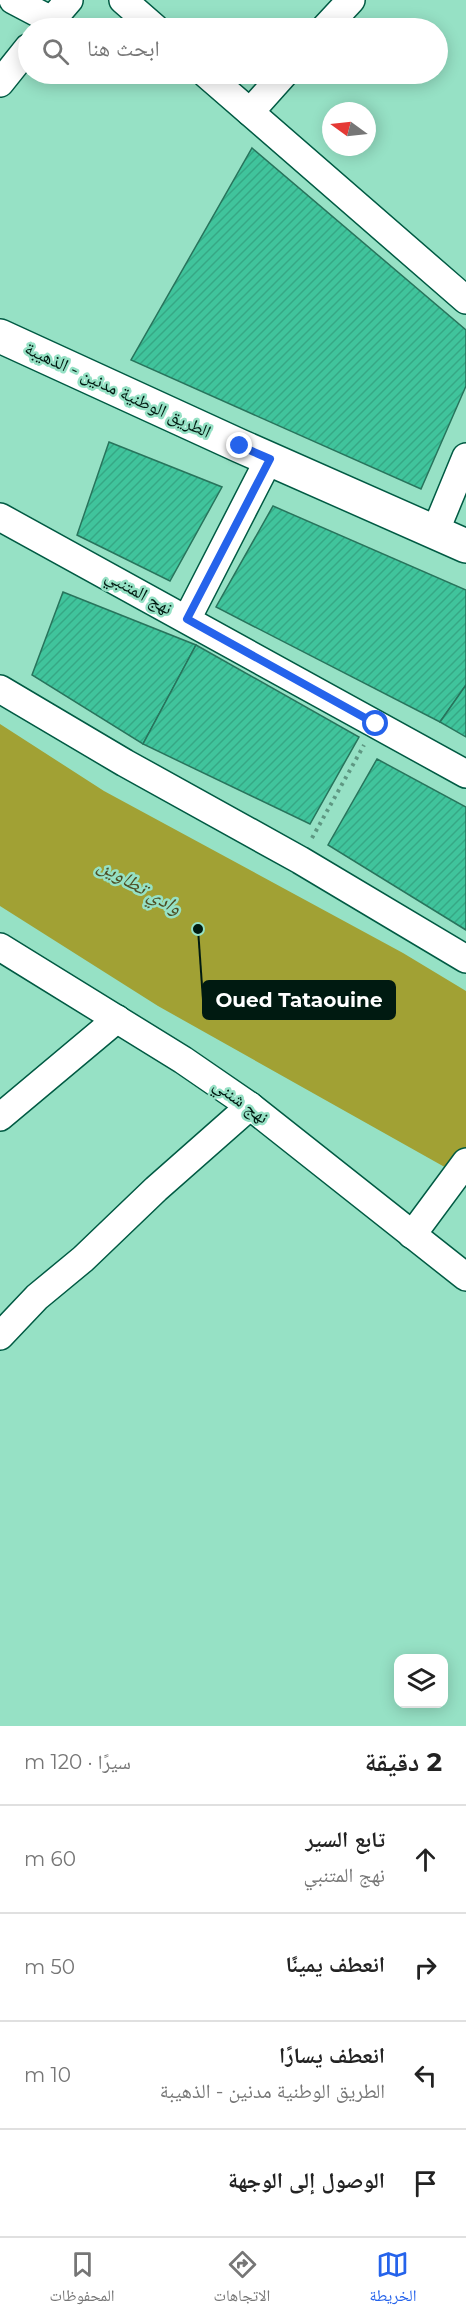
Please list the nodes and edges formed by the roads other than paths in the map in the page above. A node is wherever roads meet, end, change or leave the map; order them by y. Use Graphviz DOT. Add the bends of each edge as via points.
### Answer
graph roads {
  1 [pos="13,0"];
  2 [pos="69,0"];
  3 [pos="123,0"];
  4 [pos="351,0"];
  5 [pos="39,18"];
  6 [pos="53,18"];
  7 [pos="144,18"];
  8 [pos="335,18"];
  9 [pos="18,60"];
  10 [pos="0,83"];
  11 [pos="218,84"];
  12 [pos="275,84"];
  13 [pos="250,112"];
  14 [pos="466,300"];
  15 [pos="0,336"];
  16 [pos="466,457"];
  17 [pos="270,459"];
  18 [pos="0,517"];
  19 [pos="435,532"];
  20 [pos="466,546"];
  21 [pos="187,619"];
  22 [pos="0,689"];
  23 [pos="466,774"];
  24 [pos="0,947"];
  25 [pos="466,959"];
  26 [pos="117,1019"];
  27 [pos="250,1106"];
  28 [pos="0,1117"];
  29 [pos="460,1170"];
  30 [pos="412,1235"];
  31 [pos="466,1277"];
  32 [pos="0,1336"];
  1 -- 5 [label="street"];
  2 -- 6 [label="street"];
  3 -- 7 [label="street"];
  4 -- 8 [label="street"];
  9 -- 10 [label="street"];
  11 -- 13 [label="street"];
  12 -- 13 [label="street"];
  13 -- 14 [label="street"];
  15 -- 17 [label="main road, الطريق الوطنية مدنين - الذهيبة"];
  16 -- 19 [label="street"];
  17 -- 19 [label="main road, الطريق الوطنية مدنين - الذهيبة"];
  17 -- 21 [label="street"];
  18 -- 21 [label="street, نهج المتنبي"];
  19 -- 20 [label="main road, الطريق الوطنية مدنين - الذهيبة"];
  21 -- 23 [label="street, نهج المتنبي"];
  22 -- 25 [label="street"];
  24 -- 26 [label="street, نهج شنني"];
  26 -- 27 [label="street, نهج شنني"];
  26 -- 28 [label="street"];
  27 -- 30 [label="street, نهج شنني"];
  27 -- 32 [label="street" via="37,1297"];
  29 -- 30 [label="street"];
  30 -- 31 [label="street, نهج شنني"];
}
